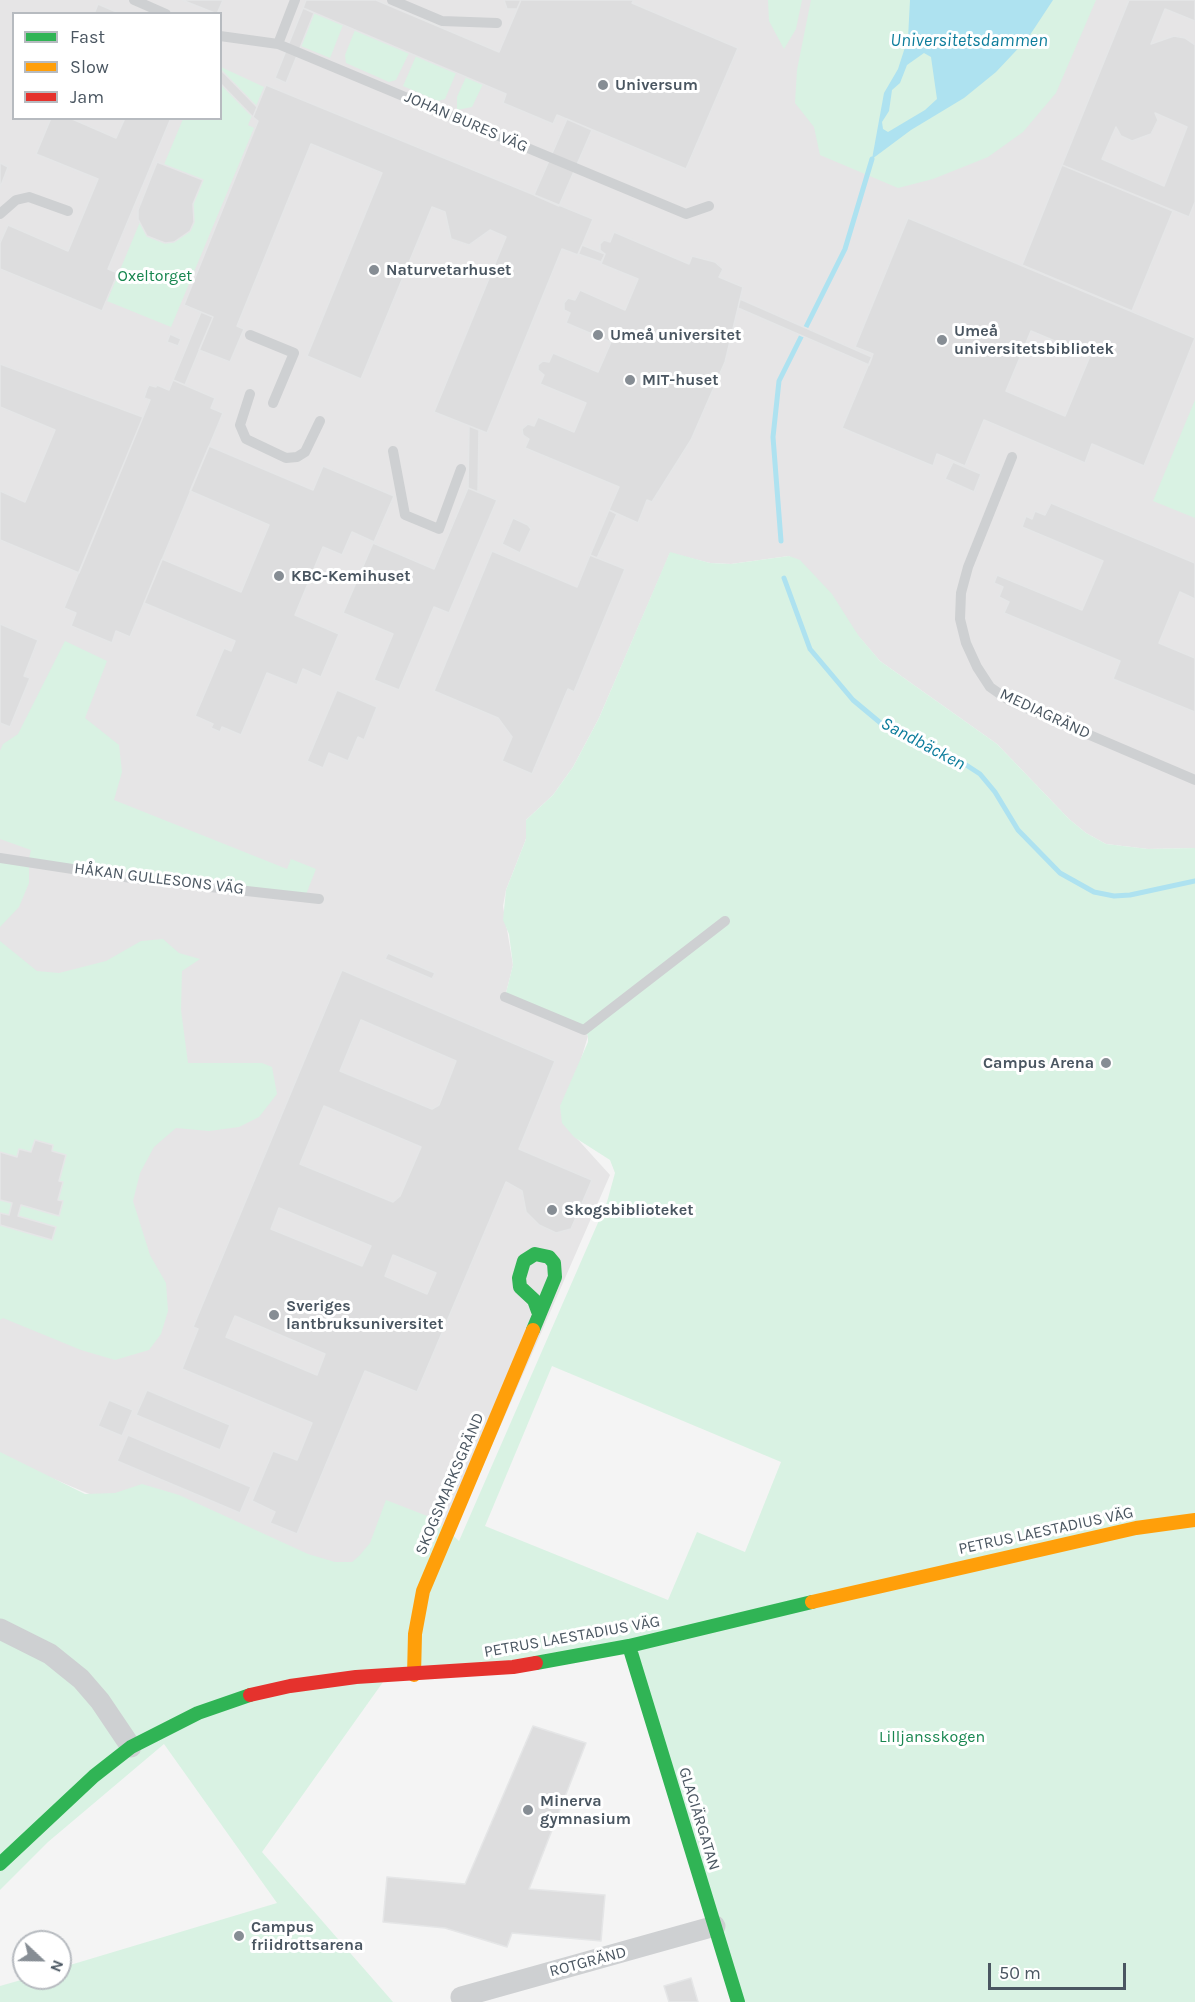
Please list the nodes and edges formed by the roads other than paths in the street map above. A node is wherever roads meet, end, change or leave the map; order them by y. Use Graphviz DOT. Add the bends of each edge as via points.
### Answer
graph roads {
  1 [pos="134,0"];
  2 [pos="295,0"];
  3 [pos="392,0"];
  4 [pos="161,12"];
  5 [pos="497,23"];
  6 [pos="222,36"];
  7 [pos="278,44"];
  8 [pos="709,206"];
  9 [pos="68,211"];
  10 [pos="0,214"];
  11 [pos="250,335"];
  12 [pos="250,394"];
  13 [pos="273,403"];
  14 [pos="320,421"];
  15 [pos="393,451"];
  16 [pos="1012,457"];
  17 [pos="461,470"];
  18 [pos="1195,780"];
  19 [pos="0,858"];
  20 [pos="319,899"];
  21 [pos="725,921"];
  22 [pos="505,997"];
  23 [pos="538,1311"];
  24 [pos="1195,1520"];
  25 [pos="0,1629"];
  26 [pos="629,1646"];
  27 [pos="414,1675"];
  28 [pos="131,1747"];
  29 [pos="0,1864"];
  30 [pos="715,1926"];
  31 [pos="461,1997"];
  32 [pos="738,2002"];
  1 -- 4 [label="lane"];
  2 -- 7 [label="lane"];
  3 -- 5 [label="lane" via="442,21"];
  6 -- 7 [label="lane, JOHAN BURES VÄG"];
  7 -- 8 [label="lane, JOHAN BURES VÄG" via="686,214"];
  9 -- 10 [label="lane" via="29,197 16,200"];
  11 -- 13 [label="lane" via="294,353"];
  12 -- 14 [label="lane" via="240,425 246,439 286,458 305,452"];
  15 -- 17 [label="lane" via="405,515 439,529"];
  16 -- 18 [label="lane, MEDIAGRÄND" via="961,593 960,619 977,667 990,687 1010,701"];
  19 -- 20 [label="lane, HÅKAN GULLESONS VÄG" via="138,879"];
  21 -- 22 [label="lane" via="584,1030"];
  23 -- 27 [label="street, SKOGSMARKSGRÄND" via="423,1591 415,1634"];
  24 -- 26 [label="street, PETRUS LAESTADIUS VÄG" via="1136,1528 993,1559"];
  25 -- 28 [label="street" via="50,1654 81,1678"];
  26 -- 27 [label="street, PETRUS LAESTADIUS VÄG" via="513,1667"];
  26 -- 30 [label="street, GLACIÄRGATAN"];
  27 -- 28 [label="street, PETRUS LAESTADIUS VÄG" via="356,1677 255,1694 198,1713"];
  28 -- 29 [label="street, PETRUS LAESTADIUS VÄG" via="94,1776"];
  30 -- 31 [label="street, ROTGRÄND"];
  30 -- 32 [label="street, GLACIÄRGATAN"];
}
